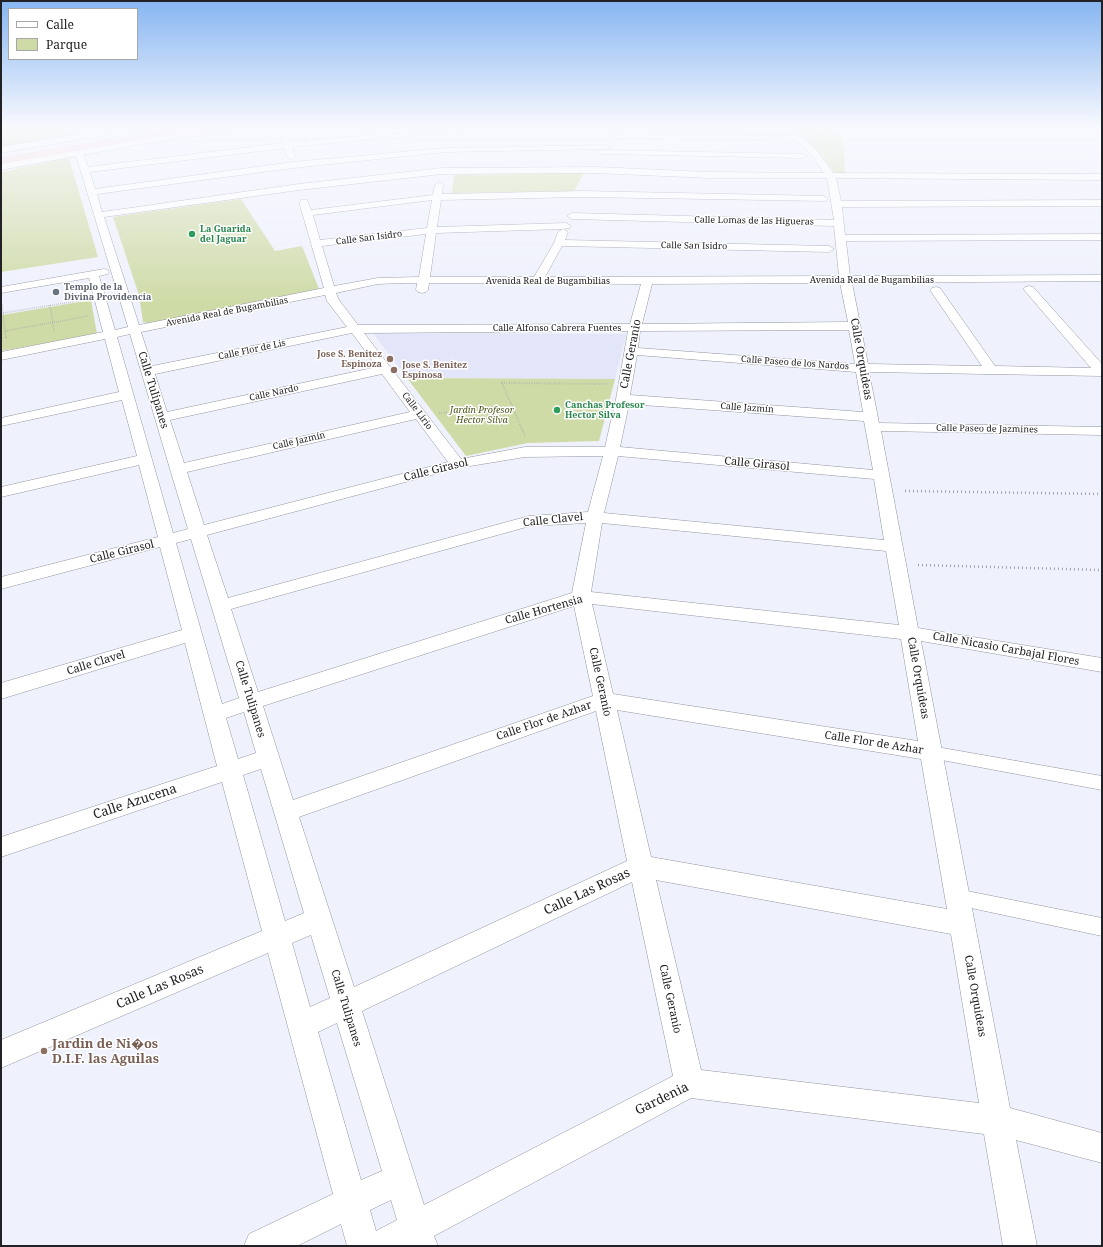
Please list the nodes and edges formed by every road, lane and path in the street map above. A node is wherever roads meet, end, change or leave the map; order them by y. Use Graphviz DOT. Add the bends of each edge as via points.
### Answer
graph roads {
  1 [pos="89,184"];
  2 [pos="192,184"];
  3 [pos="255,184"];
  4 [pos="299,184"];
  5 [pos="439,184"];
  6 [pos="588,184"];
  7 [pos="741,184"];
  8 [pos="814,184"];
  9 [pos="829,184"];
  10 [pos="833,184"];
  11 [pos="92,192"];
  12 [pos="583,194"];
  13 [pos="437,197"];
  14 [pos="837,204"];
  15 [pos="1102,204"];
  16 [pos="823,207"];
  17 [pos="307,212"];
  18 [pos="99,215"];
  19 [pos="572,216"];
  20 [pos="839,223"];
  21 [pos="566,226"];
  22 [pos="432,230"];
  23 [pos="1102,237"];
  24 [pos="841,238"];
  25 [pos="560,243"];
  26 [pos="316,244"];
  27 [pos="116,270"];
  28 [pos="93,274"];
  29 [pos="1102,278"];
  30 [pos="538,280"];
  31 [pos="838,283"];
  32 [pos="422,285"];
  33 [pos="646,286"];
  34 [pos="1029,289"];
  35 [pos="1102,289"];
  36 [pos="936,290"];
  37 [pos="400,292"];
  38 [pos="1,294"];
  39 [pos="100,297"];
  40 [pos="336,297"];
  41 [pos="50,305"];
  42 [pos="3,313"];
  43 [pos="89,316"];
  44 [pos="53,323"];
  45 [pos="855,326"];
  46 [pos="635,327"];
  47 [pos="355,329"];
  48 [pos="6,331"];
  49 [pos="136,335"];
  50 [pos="55,336"];
  51 [pos="111,340"];
  52 [pos="7,345"];
  53 [pos="631,351"];
  54 [pos="1,356"];
  55 [pos="1,365"];
  56 [pos="862,368"];
  57 [pos="386,369"];
  58 [pos="991,370"];
  59 [pos="148,372"];
  60 [pos="1102,372"];
  61 [pos="618,391"];
  62 [pos="127,395"];
  63 [pos="514,410"];
  64 [pos="419,414"];
  65 [pos="162,418"];
  66 [pos="1,422"];
  67 [pos="872,422"];
  68 [pos="1102,432"];
  69 [pos="528,443"];
  70 [pos="612,451"];
  71 [pos="145,459"];
  72 [pos="457,464"];
  73 [pos="178,469"];
  74 [pos="883,483"];
  75 [pos="1,492"];
  76 [pos="1102,494"];
  77 [pos="595,516"];
  78 [pos="198,532"];
  79 [pos="167,540"];
  80 [pos="896,555"];
  81 [pos="1102,570"];
  82 [pos="1,583"];
  83 [pos="581,597"];
  84 [pos="221,606"];
  85 [pos="910,633"];
  86 [pos="192,634"];
  87 [pos="1102,665"];
  88 [pos="1,691"];
  89 [pos="604,700"];
  90 [pos="251,702"];
  91 [pos="214,714"];
  92 [pos="931,752"];
  93 [pos="268,758"];
  94 [pos="230,771"];
  95 [pos="1102,783"];
  96 [pos="285,812"];
  97 [pos="1,847"];
  98 [pos="641,866"];
  99 [pos="957,897"];
  100 [pos="318,919"];
  101 [pos="962,924"];
  102 [pos="1102,927"];
  103 [pos="277,937"];
  104 [pos="345,1005"];
  105 [pos="302,1025"];
  106 [pos="1,1054"];
  107 [pos="689,1083"];
  108 [pos="998,1120"];
  109 [pos="1102,1148"];
  110 [pos="399,1179"];
  111 [pos="352,1201"];
  112 [pos="418,1237"];
  113 [pos="262,1246"];
  114 [pos="364,1246"];
  115 [pos="381,1246"];
  116 [pos="1020,1246"];
  1 -- 11 [label="street, Calle Tulipanes"];
  2 -- 11 [label="street"];
  3 -- 18 [label="street"];
  4 -- 17 [label="street"];
  5 -- 13 [label="street"];
  6 -- 12 [label="street"];
  7 -- 16 [label="street"];
  8 -- 16 [label="street"];
  9 -- 16 [label="street"];
  10 -- 14 [label="street, Calle Orquideas"];
  11 -- 18 [label="street, Calle Tulipanes"];
  12 -- 13 [label="street"];
  12 -- 16 [label="street"];
  12 -- 19 [label="street"];
  13 -- 17 [label="street"];
  13 -- 22 [label="street"];
  14 -- 15 [label="street"];
  14 -- 20 [label="street, Calle Orquideas"];
  16 -- 19 [label="street, Calle Lomas de las Higueras"];
  16 -- 20 [label="street, Calle Lomas de las Higueras"];
  16 -- 25 [label="street, Calle San Isidro" via="829,253"];
  17 -- 26 [label="street"];
  18 -- 27 [label="street, Calle Tulipanes"];
  19 -- 21 [label="street"];
  20 -- 24 [label="street, Calle Orquideas"];
  21 -- 22 [label="street, Calle San Isidro"];
  21 -- 25 [label="street"];
  22 -- 26 [label="street, Calle San Isidro"];
  22 -- 32 [label="street"];
  23 -- 24 [label="street"];
  24 -- 31 [label="street, Calle Orquideas"];
  25 -- 30 [label="street"];
  26 -- 40 [label="street"];
  27 -- 28 [label="street"];
  27 -- 49 [label="street, Calle Tulipanes"];
  28 -- 38 [label="street"];
  28 -- 39 [label="street"];
  29 -- 31 [label="street, Avenida Real de Bugambilias"];
  30 -- 32 [label="street, Avenida Real de Bugambilias"];
  30 -- 33 [label="street, Avenida Real de Bugambilias"];
  31 -- 33 [label="street, Avenida Real de Bugambilias"];
  31 -- 36 [label="street, Avenida Real de Bugambilias"];
  31 -- 45 [label="street, Calle Orquideas"];
  32 -- 33 [label="street, Avenida Real de Bugambilias"];
  32 -- 37 [label="street, Avenida Real de Bugambilias"];
  32 -- 40 [label="street, Avenida Real de Bugambilias" via="378,281 351,286"];
  33 -- 46 [label="street, Calle Geranio"];
  34 -- 35 [label="street, Avenida Real de Bugambilias"];
  34 -- 36 [label="street, Avenida Real de Bugambilias"];
  34 -- 60 [label="street"];
  36 -- 58 [label="street"];
  38 -- 42 [label="path"];
  39 -- 41 [label="path"];
  39 -- 51 [label="street"];
  40 -- 47 [label="street, Calle Lirio"];
  40 -- 49 [label="street, Avenida Real de Bugambilias"];
  41 -- 42 [label="path"];
  41 -- 44 [label="path"];
  42 -- 48 [label="path"];
  43 -- 44 [label="path"];
  44 -- 48 [label="path"];
  44 -- 50 [label="path"];
  45 -- 46 [label="street, Calle Alfonso Cabrera Fuentes"];
  45 -- 56 [label="street, Calle Orquideas"];
  46 -- 47 [label="street, Calle Alfonso Cabrera Fuentes"];
  46 -- 53 [label="street, Calle Geranio"];
  47 -- 57 [label="street, Calle Lirio"];
  47 -- 59 [label="street, Calle Flor de Lis"];
  48 -- 52 [label="path"];
  49 -- 51 [label="street, Avenida Real de Bugambilias"];
  49 -- 59 [label="street, Calle Tulipanes"];
  51 -- 54 [label="street, Avenida Real de Bugambilias"];
  51 -- 55 [label="street, Avenida Real de Bugambilias"];
  51 -- 62 [label="street"];
  53 -- 56 [label="street, Calle Paseo de los Nardos"];
  53 -- 61 [label="street, Calle Geranio"];
  56 -- 58 [label="street, Calle Paseo de los Nardos"];
  56 -- 67 [label="street, Calle Orquideas"];
  57 -- 64 [label="street, Calle Lirio"];
  57 -- 65 [label="street, Calle Nardo"];
  58 -- 60 [label="street, Calle Paseo de los Nardos"];
  59 -- 65 [label="street, Calle Tulipanes"];
  61 -- 63 [label="path" via="502,383"];
  61 -- 67 [label="street, Calle Jazmín"];
  61 -- 70 [label="street, Calle Geranio"];
  62 -- 66 [label="street"];
  62 -- 71 [label="street"];
  63 -- 64 [label="path"];
  63 -- 69 [label="path"];
  64 -- 72 [label="street, Calle Lirio"];
  64 -- 73 [label="street, Calle Jazmín"];
  65 -- 73 [label="street, Calle Tulipanes"];
  67 -- 68 [label="street, Calle Paseo de Jazmines"];
  67 -- 74 [label="street, Calle Orquideas"];
  70 -- 72 [label="street, Calle Girasol" via="525,452"];
  70 -- 74 [label="street, Calle Girasol"];
  70 -- 77 [label="street, Calle Geranio"];
  71 -- 75 [label="street"];
  71 -- 79 [label="street"];
  72 -- 78 [label="street, Calle Girasol"];
  73 -- 78 [label="street, Calle Tulipanes"];
  74 -- 76 [label="path"];
  74 -- 80 [label="street, Calle Orquideas"];
  77 -- 80 [label="street, Calle Clavel"];
  77 -- 83 [label="street, Calle Geranio"];
  77 -- 84 [label="street, Calle Clavel" via="528,521"];
  78 -- 79 [label="street, Calle Girasol"];
  78 -- 84 [label="street, Calle Tulipanes"];
  79 -- 82 [label="street, Calle Girasol"];
  79 -- 86 [label="street"];
  80 -- 81 [label="path"];
  80 -- 85 [label="street, Calle Orquideas"];
  83 -- 85 [label="street, Calle Hortensia"];
  83 -- 89 [label="street, Calle Geranio"];
  83 -- 90 [label="street, Calle Hortensia"];
  84 -- 90 [label="street, Calle Tulipanes"];
  85 -- 87 [label="street, Calle Nicasio Carbajal Flores"];
  85 -- 92 [label="street, Calle Orquideas"];
  86 -- 88 [label="street, Calle Clavel"];
  86 -- 91 [label="street"];
  89 -- 92 [label="street, Calle Flor de Azhar"];
  89 -- 96 [label="street, Calle Flor de Azhar"];
  89 -- 98 [label="street, Calle Geranio"];
  90 -- 91 [label="street, Calle Hortensia"];
  90 -- 93 [label="street, Calle Tulipanes"];
  91 -- 94 [label="street"];
  92 -- 95 [label="street"];
  92 -- 99 [label="street, Calle Orquideas"];
  93 -- 94 [label="street, Calle Azucena"];
  93 -- 96 [label="street, Calle Tulipanes"];
  94 -- 97 [label="street, Calle Azucena"];
  94 -- 103 [label="street"];
  96 -- 100 [label="street, Calle Tulipanes"];
  98 -- 101 [label="street, Calle Las Rosas"];
  98 -- 104 [label="street, Calle Las Rosas"];
  98 -- 107 [label="street, Calle Geranio"];
  99 -- 101 [label="street, Calle Orquideas"];
  99 -- 102 [label="street"];
  100 -- 103 [label="street, Calle Las Rosas"];
  100 -- 104 [label="street, Calle Tulipanes"];
  101 -- 108 [label="street, Calle Orquideas"];
  103 -- 105 [label="street"];
  103 -- 106 [label="street, Calle Las Rosas"];
  104 -- 105 [label="street, Calle Las Rosas"];
  104 -- 110 [label="street, Calle Tulipanes"];
  105 -- 111 [label="street"];
  107 -- 108 [label="street, Gardenia"];
  107 -- 112 [label="street, Gardenia"];
  108 -- 109 [label="street, Gardenia"];
  108 -- 116 [label="street, Calle Orquideas"];
  110 -- 111 [label="street"];
  110 -- 112 [label="street, Calle Tulipanes"];
  111 -- 113 [label="street"];
  111 -- 114 [label="street"];
  112 -- 115 [label="street, Gardenia"];
}
